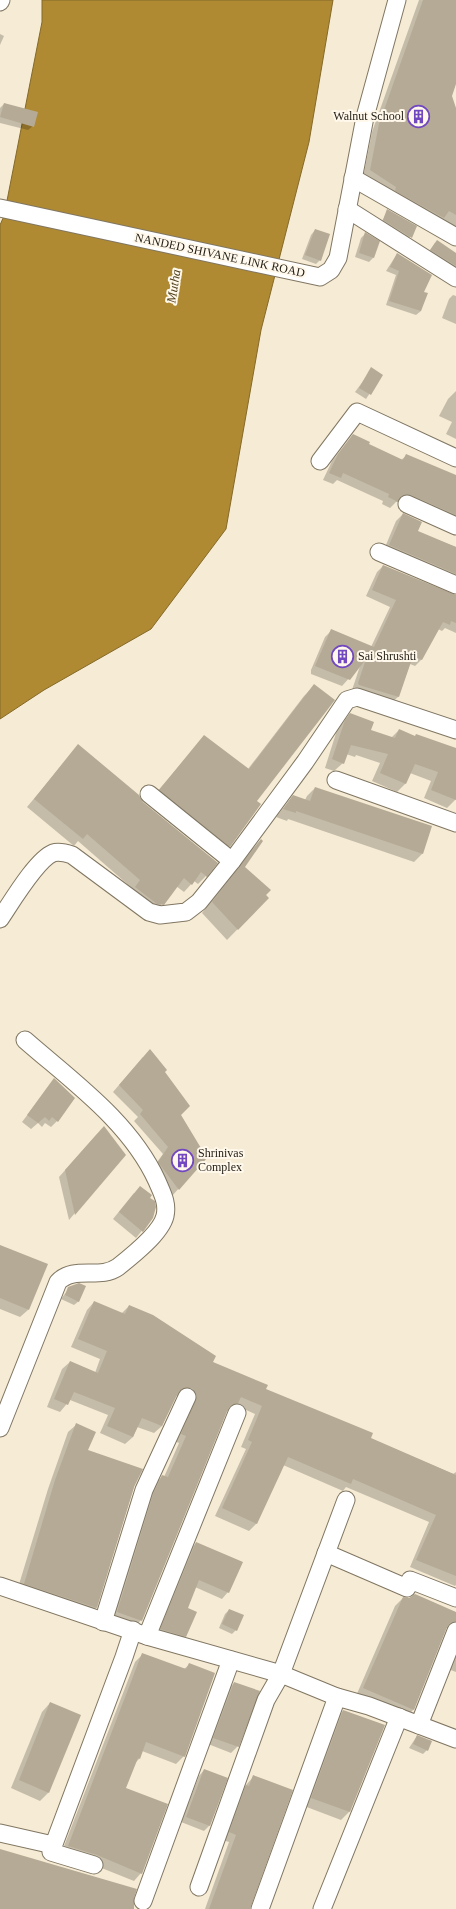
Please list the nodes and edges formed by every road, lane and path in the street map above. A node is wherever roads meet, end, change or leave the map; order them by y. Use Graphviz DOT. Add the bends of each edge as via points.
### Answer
graph roads {
  1 [pos="397,0"];
  2 [pos="353,178"];
  3 [pos="0,208"];
  4 [pos="348,209"];
  5 [pos="456,237"];
  6 [pos="456,278"];
  7 [pos="456,458"];
  8 [pos="320,461"];
  9 [pos="407,504"];
  10 [pos="456,526"];
  11 [pos="379,552"];
  12 [pos="456,585"];
  13 [pos="456,730"];
  14 [pos="336,780"];
  15 [pos="149,794"];
  16 [pos="456,823"];
  17 [pos="232,861"];
  18 [pos="0,920"];
  19 [pos="25,1040"];
  20 [pos="187,1396"];
  21 [pos="237,1413"];
  22 [pos="0,1428"];
  23 [pos="346,1500"];
  24 [pos="326,1553"];
  25 [pos="0,1586"];
  26 [pos="456,1598"];
  27 [pos="103,1622"];
  28 [pos="456,1631"];
  29 [pos="140,1633"];
  30 [pos="230,1660"];
  31 [pos="281,1674"];
  32 [pos="337,1697"];
  33 [pos="399,1717"];
  34 [pos="419,1725"];
  35 [pos="456,1739"];
  36 [pos="1,1836"];
  37 [pos="53,1845"];
  38 [pos="94,1865"];
  39 [pos="199,1887"];
  40 [pos="143,1901"];
  41 [pos="260,1909"];
  42 [pos="322,1909"];
  1 -- 2 [label="street, NANDED SHIVANE LINK ROAD" via="365,117"];
  2 -- 4 [label="street, NANDED SHIVANE LINK ROAD"];
  2 -- 5 [label="street"];
  3 -- 4 [label="street, NANDED SHIVANE LINK ROAD" via="320,277 331,270 338,258"];
  4 -- 6 [label="street"];
  7 -- 8 [label="street" via="358,412"];
  9 -- 10 [label="street"];
  11 -- 12 [label="street"];
  13 -- 17 [label="street" via="357,697 347,700"];
  14 -- 16 [label="street"];
  15 -- 17 [label="street"];
  17 -- 18 [label="street" via="198,902 186,912 160,915 149,912 72,855 53,853 36,867"];
  19 -- 22 [label="street" via="102,1107 136,1144 148,1161 164,1196 166,1208 164,1218 156,1231 110,1272 71,1274 58,1282"];
  20 -- 27 [label="street" via="144,1490"];
  21 -- 29 [label="street"];
  23 -- 24 [label="street"];
  24 -- 26 [label="street" via="407,1588 410,1580"];
  24 -- 31 [label="street"];
  25 -- 27 [label="street"];
  27 -- 29 [label="street"];
  28 -- 34 [label="street"];
  29 -- 30 [label="street"];
  29 -- 37 [label="street" via="124,1657"];
  30 -- 31 [label="street"];
  30 -- 40 [label="street"];
  31 -- 32 [label="street"];
  31 -- 39 [label="street" via="266,1700"];
  32 -- 33 [label="street"];
  32 -- 41 [label="street"];
  33 -- 34 [label="street"];
  33 -- 42 [label="street"];
  34 -- 35 [label="street"];
  36 -- 37 [label="street"];
  37 -- 38 [label="street" via="51,1852"];
}
